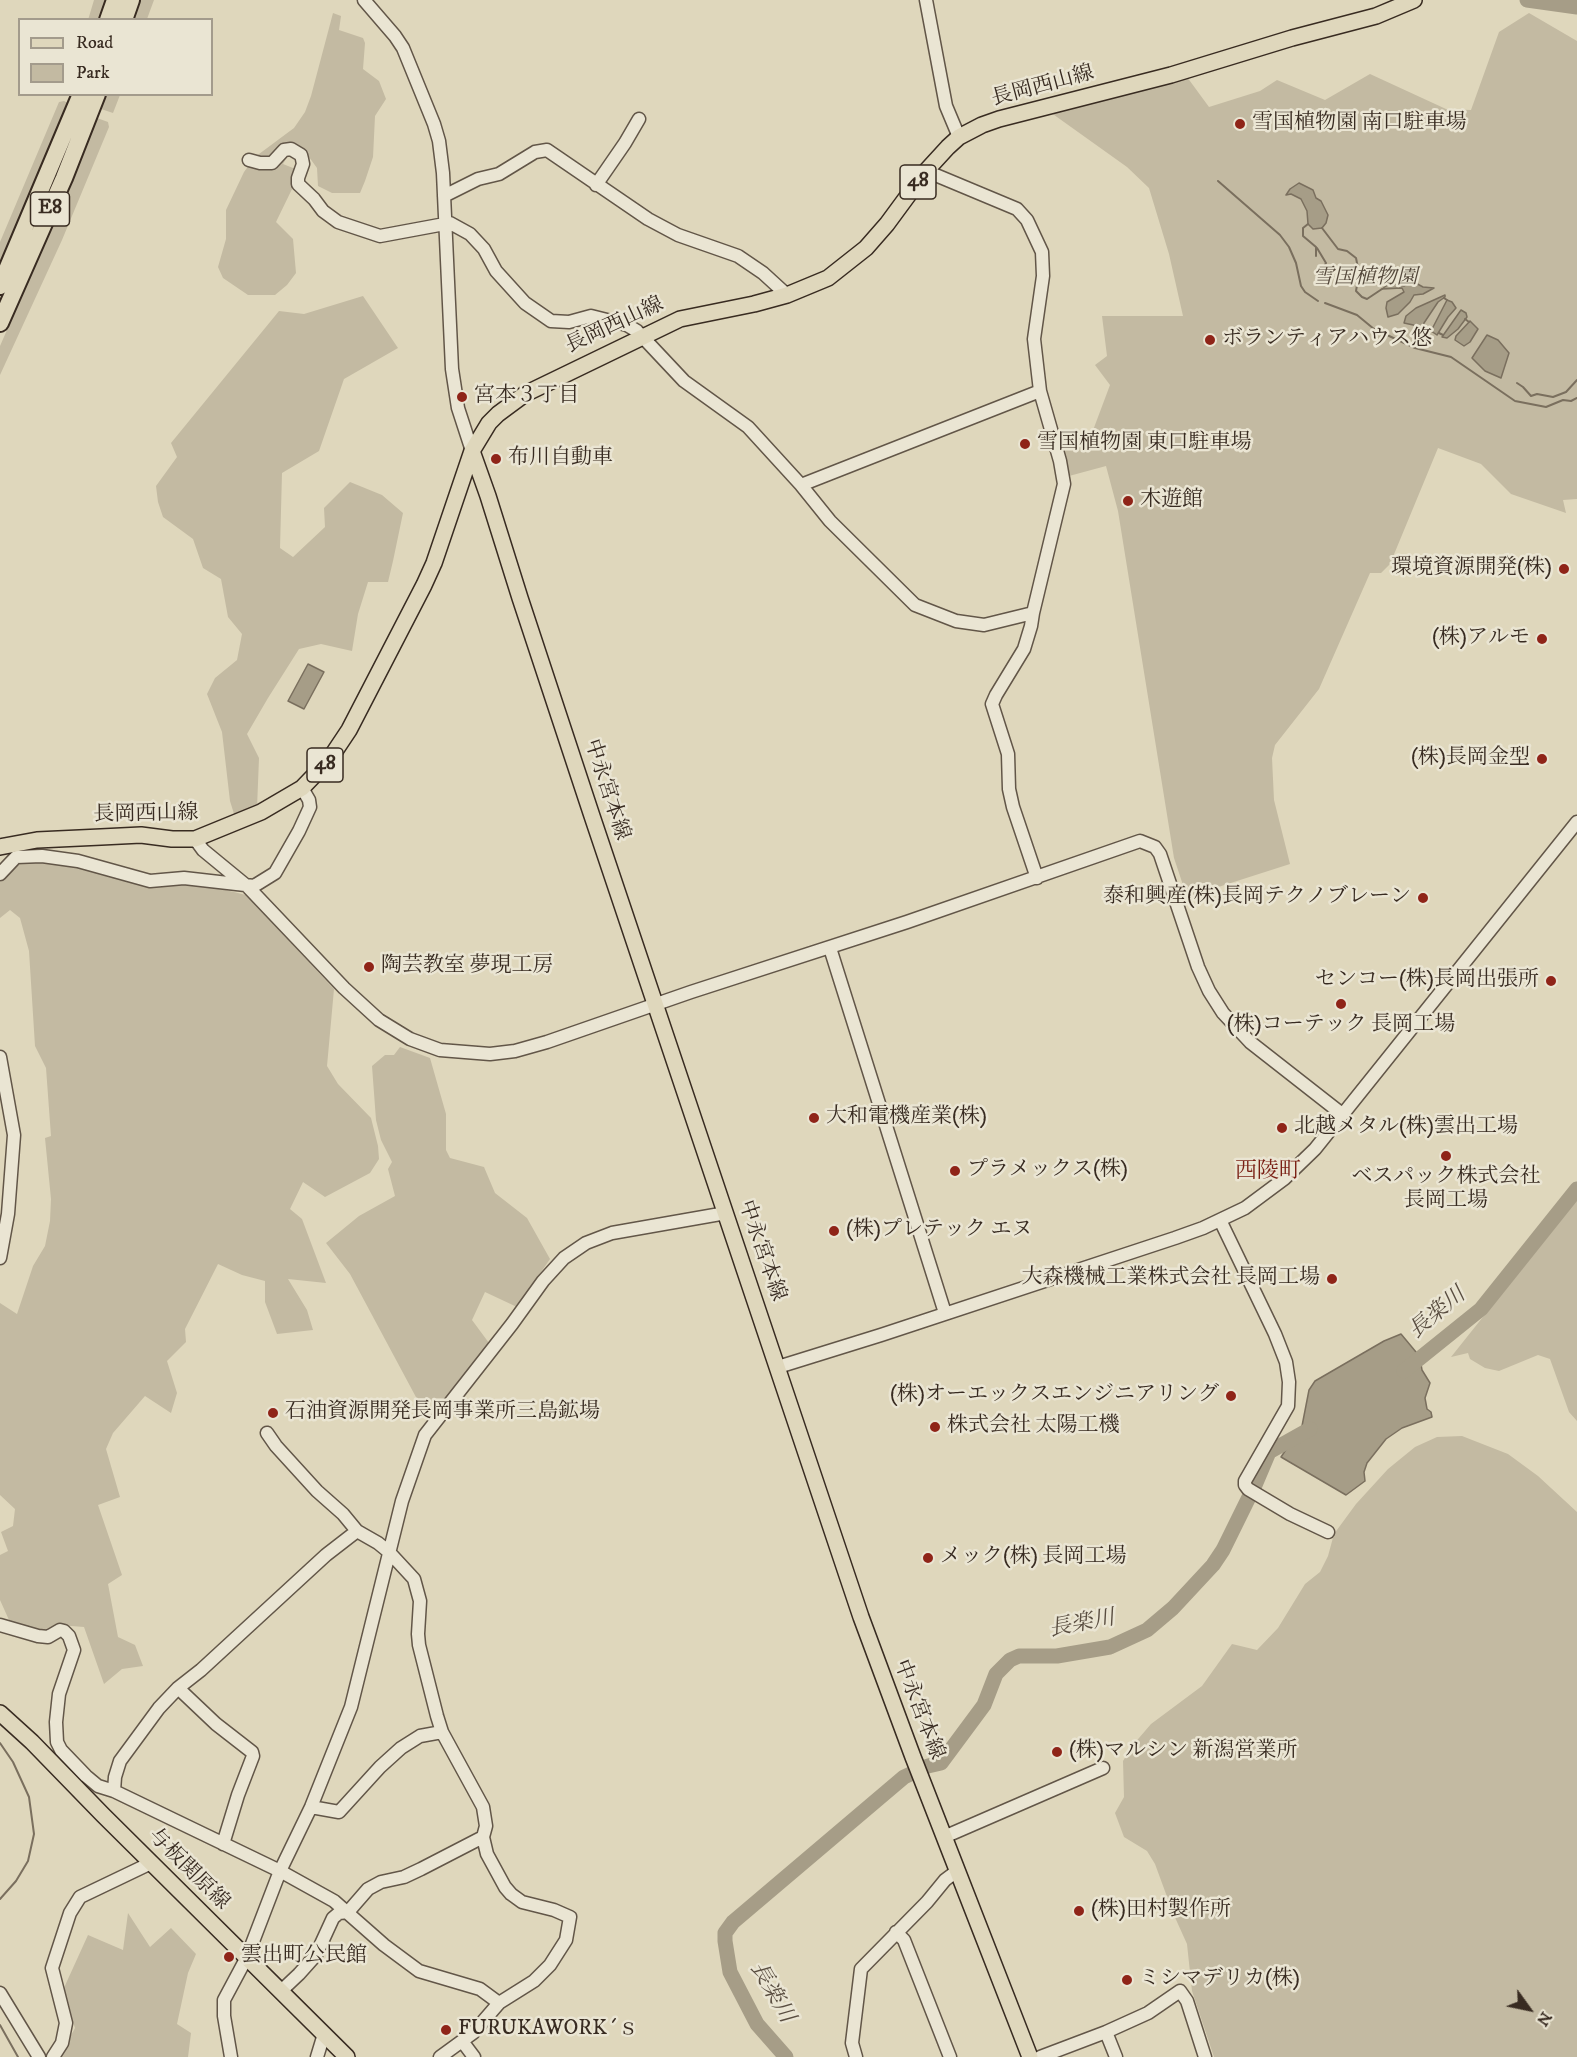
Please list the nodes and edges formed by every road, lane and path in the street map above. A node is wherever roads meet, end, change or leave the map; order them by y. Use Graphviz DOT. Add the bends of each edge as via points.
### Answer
graph roads {
  1 [pos="115,0"];
  2 [pos="131,0"];
  3 [pos="364,0"];
  4 [pos="926,0"];
  5 [pos="1414,0"];
  6 [pos="109,18"];
  7 [pos="125,18"];
  8 [pos="80,96"];
  9 [pos="96,96"];
  10 [pos="639,119"];
  11 [pos="959,137"];
  12 [pos="249,160"];
  13 [pos="926,171"];
  14 [pos="596,185"];
  15 [pos="444,196"];
  16 [pos="445,223"];
  17 [pos="0,286"];
  18 [pos="787,295"];
  19 [pos="0,323"];
  20 [pos="643,337"];
  21 [pos="1041,391"];
  22 [pos="472,451"];
  23 [pos="801,485"];
  24 [pos="1033,613"];
  25 [pos="302,788"];
  26 [pos="1577,822"];
  27 [pos="195,839"];
  28 [pos="0,848"];
  29 [pos="0,874"];
  30 [pos="1037,878"];
  31 [pos="248,887"];
  32 [pos="830,948"];
  33 [pos="656,1006"];
  34 [pos="0,1057"];
  35 [pos="1342,1114"];
  36 [pos="726,1213"];
  37 [pos="1220,1220"];
  38 [pos="0,1257"];
  39 [pos="945,1313"];
  40 [pos="778,1367"];
  41 [pos="267,1433"];
  42 [pos="357,1531"];
  43 [pos="1328,1532"];
  44 [pos="389,1552"];
  45 [pos="0,1625"];
  46 [pos="178,1688"];
  47 [pos="0,1713"];
  48 [pos="442,1732"];
  49 [pos="1103,1768"];
  50 [pos="114,1791"];
  51 [pos="311,1807"];
  52 [pos="483,1837"];
  53 [pos="944,1837"];
  54 [pos="223,1844"];
  55 [pos="152,1863"];
  56 [pos="280,1871"];
  57 [pos="957,1871"];
  58 [pos="348,1912"];
  59 [pos="896,1932"];
  60 [pos="247,1958"];
  61 [pos="281,1991"];
  62 [pos="0,1993"];
  63 [pos="499,2003"];
  64 [pos="1106,2032"];
  65 [pos="324,2034"];
  66 [pos="462,2041"];
  67 [pos="39,2057"];
  68 [pos="53,2057"];
  69 [pos="231,2057"];
  70 [pos="317,2057"];
  71 [pos="347,2057"];
  72 [pos="440,2057"];
  73 [pos="474,2057"];
  74 [pos="856,2057"];
  75 [pos="950,2057"];
  76 [pos="1030,2057"];
  77 [pos="1040,2057"];
  78 [pos="1116,2057"];
  79 [pos="1205,2057"];
  1 -- 6 [label="highway"];
  2 -- 7 [label="highway"];
  3 -- 15 [label="street" via="394,36 412,67 439,141"];
  4 -- 11 [label="street" via="946,106"];
  5 -- 11 [label="main road, 長岡西山線 / 48" via="1376,16 1171,75 999,119"];
  8 -- 17 [label="highway, E8"];
  9 -- 19 [label="highway, E8"];
  10 -- 14 [label="street"];
  11 -- 13 [label="main road, 長岡西山線 / 48"];
  12 -- 16 [label="street" via="272,163 284,150 298,153 303,164 298,184 323,211 343,224 380,237"];
  13 -- 18 [label="main road, 長岡西山線 / 48" via="866,248 828,278"];
  13 -- 21 [label="street" via="1017,209 1027,220 1042,252 1043,276 1034,339"];
  14 -- 15 [label="street" via="547,150"];
  14 -- 18 [label="street" via="678,235 738,256"];
  15 -- 16 [label="street"];
  16 -- 20 [label="street" via="470,234 525,303 551,321 603,317 627,325"];
  16 -- 22 [label="street" via="452,369 458,408"];
  18 -- 20 [label="main road, 長岡西山線 / 48" via="680,319"];
  20 -- 22 [label="main road, 長岡西山線 / 48" via="512,403 489,423"];
  20 -- 23 [label="street" via="684,381 748,427"];
  21 -- 23 [label="street"];
  21 -- 24 [label="street" via="1064,484"];
  22 -- 25 [label="main road, 長岡西山線 / 48" via="424,585 349,730 329,760"];
  22 -- 33 [label="main road, 中永宮本線"];
  23 -- 24 [label="street" via="830,521 915,605 956,621 984,626"];
  24 -- 30 [label="street" via="1024,649 993,704 1008,754 1012,807"];
  25 -- 27 [label="main road, 長岡西山線 / 48" via="261,812"];
  25 -- 31 [label="street" via="310,807 294,842 275,873"];
  26 -- 35 [label="street"];
  27 -- 28 [label="main road, 長岡西山線 / 48" via="141,835 37,840"];
  27 -- 31 [label="street"];
  29 -- 31 [label="street" via="16,857 60,857 150,881 184,878"];
  30 -- 32 [label="street"];
  30 -- 35 [label="street" via="1140,841 1155,847 1198,967 1223,1013 1250,1042"];
  31 -- 33 [label="street" via="369,1011 410,1039 452,1053 501,1053"];
  32 -- 33 [label="street"];
  32 -- 39 [label="street"];
  33 -- 36 [label="main road, 中永宮本線"];
  34 -- 38 [label="street" via="14,1151"];
  35 -- 37 [label="street" via="1284,1179 1245,1208"];
  36 -- 40 [label="main road, 中永宮本線"];
  36 -- 44 [label="street" via="605,1235 557,1264 425,1435"];
  37 -- 39 [label="street"];
  37 -- 43 [label="street" via="1275,1334 1289,1382 1288,1406 1245,1485 1290,1514"];
  39 -- 40 [label="street"];
  40 -- 53 [label="main road, 中永宮本線" via="861,1617"];
  41 -- 42 [label="street"];
  42 -- 44 [label="street"];
  42 -- 46 [label="street"];
  44 -- 48 [label="street" via="409,1572 418,1591 419,1645"];
  44 -- 51 [label="street" via="351,1707"];
  45 -- 50 [label="street" via="38,1636 48,1637 60,1630 69,1636 74,1650 59,1694 57,1742 86,1776 98,1786"];
  46 -- 50 [label="street" via="125,1754 115,1777"];
  46 -- 54 [label="street" via="252,1752"];
  47 -- 55 [label="main road, 与板関原線"];
  48 -- 51 [label="street" via="420,1736 401,1748 339,1812"];
  48 -- 52 [label="street" via="483,1807"];
  49 -- 53 [label="street"];
  50 -- 54 [label="street"];
  51 -- 56 [label="street"];
  52 -- 58 [label="street" via="404,1877 374,1885"];
  52 -- 63 [label="street" via="487,1854 511,1894 522,1902 570,1917 566,1940 550,1965 534,1981"];
  53 -- 57 [label="main road, 中永宮本線"];
  54 -- 56 [label="street"];
  55 -- 60 [label="main road, 与板関原線"];
  55 -- 68 [label="street" via="80,1897 70,1912 53,1961 54,1981 66,2024 62,2043"];
  56 -- 58 [label="street"];
  56 -- 60 [label="street"];
  57 -- 59 [label="street"];
  57 -- 76 [label="main road, 中永宮本線"];
  58 -- 61 [label="street" via="333,1918 316,1955"];
  58 -- 63 [label="street" via="419,1971 480,1989"];
  59 -- 74 [label="street" via="861,1969 852,2043"];
  59 -- 75 [label="street" via="904,1940"];
  60 -- 61 [label="main road, 与板関原線"];
  60 -- 69 [label="street" via="224,2000"];
  61 -- 65 [label="main road, 与板関原線"];
  62 -- 67 [label="street"];
  63 -- 66 [label="street"];
  64 -- 77 [label="street"];
  64 -- 78 [label="street"];
  64 -- 79 [label="street" via="1155,2009 1180,1991 1187,2001"];
  65 -- 70 [label="street"];
  65 -- 71 [label="main road, 与板関原線"];
  66 -- 72 [label="street"];
  66 -- 73 [label="street"];
}
